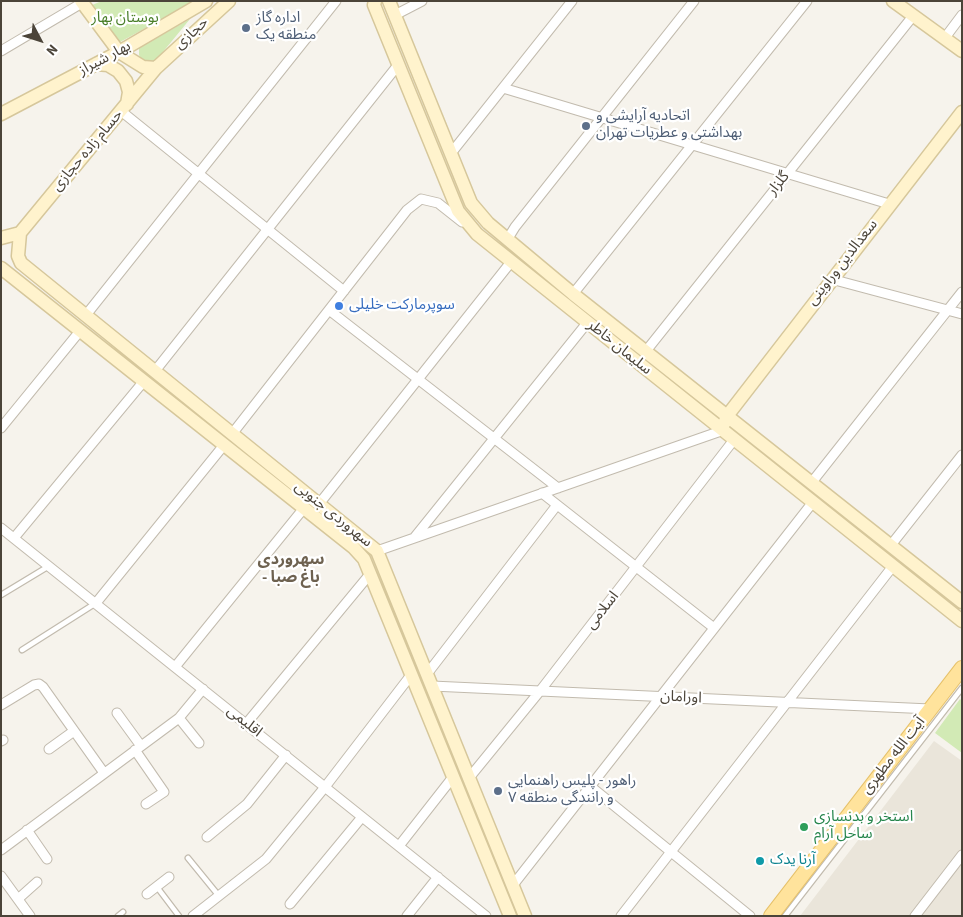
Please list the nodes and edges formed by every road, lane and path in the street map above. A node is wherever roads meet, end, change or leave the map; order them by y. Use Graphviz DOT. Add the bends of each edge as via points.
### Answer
graph roads {
  1 [pos="206,1"];
  2 [pos="229,1"];
  3 [pos="336,1"];
  4 [pos="375,1"];
  5 [pos="389,1"];
  6 [pos="422,1"];
  7 [pos="572,1"];
  8 [pos="694,1"];
  9 [pos="807,1"];
  10 [pos="893,1"];
  11 [pos="82,2"];
  12 [pos="395,15"];
  13 [pos="962,15"];
  14 [pos="913,16"];
  15 [pos="944,39"];
  16 [pos="1,51"];
  17 [pos="962,51"];
  18 [pos="119,52"];
  19 [pos="96,64"];
  20 [pos="398,65"];
  21 [pos="156,68"];
  22 [pos="503,88"];
  23 [pos="124,107"];
  24 [pos="962,112"];
  25 [pos="1,114"];
  26 [pos="602,118"];
  27 [pos="692,145"];
  28 [pos="452,152"];
  29 [pos="198,173"];
  30 [pos="788,174"];
  31 [pos="889,204"];
  32 [pos="268,229"];
  33 [pos="20,233"];
  34 [pos="477,234"];
  35 [pos="1,238"];
  36 [pos="507,240"];
  37 [pos="511,262"];
  38 [pos="1,268"];
  39 [pos="831,279"];
  40 [pos="344,291"];
  41 [pos="962,292"];
  42 [pos="573,294"];
  43 [pos="329,310"];
  44 [pos="947,310"];
  45 [pos="962,314"];
  46 [pos="86,316"];
  47 [pos="587,323"];
  48 [pos="80,331"];
  49 [pos="646,351"];
  50 [pos="155,371"];
  51 [pos="419,378"];
  52 [pos="144,381"];
  53 [pos="726,416"];
  54 [pos="1,428"];
  55 [pos="721,431"];
  56 [pos="232,434"];
  57 [pos="495,437"];
  58 [pos="734,440"];
  59 [pos="224,444"];
  60 [pos="962,455"];
  61 [pos="812,482"];
  62 [pos="558,488"];
  63 [pos="542,493"];
  64 [pos="812,502"];
  65 [pos="319,504"];
  66 [pos="557,505"];
  67 [pos="304,508"];
  68 [pos="1,528"];
  69 [pos="14,538"];
  70 [pos="414,538"];
  71 [pos="891,545"];
  72 [pos="377,551"];
  73 [pos="49,566"];
  74 [pos="893,566"];
  75 [pos="637,568"];
  76 [pos="370,574"];
  77 [pos="1,595"];
  78 [pos="962,602"];
  79 [pos="96,604"];
  80 [pos="962,621"];
  81 [pos="714,628"];
  82 [pos="22,650"];
  83 [pos="175,667"];
  84 [pos="962,668"];
  85 [pos="427,674"];
  86 [pos="411,675"];
  87 [pos="432,686"];
  88 [pos="962,688"];
  89 [pos="203,689"];
  90 [pos="540,691"];
  91 [pos="660,697"];
  92 [pos="785,702"];
  93 [pos="1,706"];
  94 [pos="930,709"];
  95 [pos="117,713"];
  96 [pos="179,718"];
  97 [pos="246,724"];
  98 [pos="74,732"];
  99 [pos="199,743"];
  100 [pos="138,748"];
  101 [pos="49,749"];
  102 [pos="286,755"];
  103 [pos="104,773"];
  104 [pos="453,777"];
  105 [pos="469,778"];
  106 [pos="590,786"];
  107 [pos="326,787"];
  108 [pos="146,804"];
  109 [pos="362,817"];
  110 [pos="27,830"];
  111 [pos="207,837"];
  112 [pos="399,846"];
  113 [pos="1,850"];
  114 [pos="671,852"];
  115 [pos="962,855"];
  116 [pos="188,858"];
  117 [pos="47,859"];
  118 [pos="1,876"];
  119 [pos="169,877"];
  120 [pos="438,877"];
  121 [pos="37,882"];
  122 [pos="513,885"];
  123 [pos="157,886"];
  124 [pos="500,890"];
  125 [pos="147,894"];
  126 [pos="219,896"];
  127 [pos="18,900"];
  128 [pos="290,904"];
  129 [pos="123,912"];
  130 [pos="30,916"];
  131 [pos="118,916"];
  132 [pos="179,916"];
  133 [pos="193,916"];
  134 [pos="407,916"];
  135 [pos="486,916"];
  136 [pos="510,916"];
  137 [pos="525,916"];
  138 [pos="621,916"];
  139 [pos="750,916"];
  140 [pos="771,916"];
  141 [pos="785,916"];
  142 [pos="915,916"];
  1 -- 18 [label="main road, بهار شیراز"];
  2 -- 21 [label="main road, حجازی"];
  3 -- 29 [label="street"];
  4 -- 20 [label="main road, سلیمان خاطر"];
  5 -- 12 [label="main road, سلیمان خاطر"];
  6 -- 12 [label="street"];
  7 -- 22 [label="street"];
  8 -- 26 [label="street"];
  9 -- 27 [label="street"];
  10 -- 14 [label="main road"];
  11 -- 16 [label="street"];
  11 -- 18 [label="main road"];
  12 -- 28 [label="main road, سلیمان خاطر"];
  13 -- 15 [label="street"];
  14 -- 15 [label="main road"];
  14 -- 30 [label="street, گلزار"];
  15 -- 17 [label="main road"];
  18 -- 19 [label="main road, بهار شیراز"];
  18 -- 21 [label="main road" via="143,67"];
  19 -- 23 [label="main road" via="108,65 126,81 129,92"];
  19 -- 25 [label="main road, بهار شیراز"];
  20 -- 32 [label="street"];
  20 -- 34 [label="main road, سلیمان خاطر" via="458,211"];
  21 -- 23 [label="main road, حسام زاده حجازی"];
  22 -- 26 [label="street"];
  22 -- 28 [label="street"];
  23 -- 29 [label="street"];
  23 -- 33 [label="main road, حسام زاده حجازی"];
  24 -- 31 [label="main road, سعدالدین وراوینی"];
  26 -- 27 [label="street"];
  26 -- 36 [label="street"];
  27 -- 30 [label="street"];
  27 -- 42 [label="street"];
  28 -- 36 [label="main road, سلیمان خاطر" via="471,203"];
  29 -- 32 [label="street"];
  29 -- 46 [label="street"];
  30 -- 31 [label="street"];
  30 -- 49 [label="street, گلزار"];
  31 -- 39 [label="main road, سعدالدین وراوینی"];
  32 -- 40 [label="street"];
  32 -- 50 [label="street"];
  33 -- 35 [label="main road"];
  33 -- 46 [label="main road, سهروردی جنوبی" via="17,249 21,263"];
  34 -- 37 [label="main road, سلیمان خاطر"];
  34 -- 40 [label="street" via="438,203 421,199 406,210"];
  36 -- 42 [label="main road, سلیمان خاطر"];
  37 -- 47 [label="main road, سلیمان خاطر"];
  37 -- 51 [label="street"];
  38 -- 48 [label="main road, سهروردی جنوبی"];
  39 -- 44 [label="street"];
  39 -- 53 [label="main road, سعدالدین وراوینی"];
  40 -- 43 [label="street"];
  41 -- 44 [label="street"];
  42 -- 49 [label="main road, سلیمان خاطر"];
  43 -- 51 [label="street"];
  43 -- 56 [label="street"];
  44 -- 45 [label="street"];
  44 -- 61 [label="street"];
  46 -- 50 [label="main road, سهروردی جنوبی"];
  47 -- 55 [label="main road, سلیمان خاطر"];
  47 -- 57 [label="street"];
  48 -- 52 [label="main road, سهروردی جنوبی"];
  48 -- 54 [label="street"];
  49 -- 53 [label="main road, سلیمان خاطر"];
  50 -- 56 [label="main road, سهروردی جنوبی"];
  51 -- 57 [label="street"];
  51 -- 65 [label="street"];
  52 -- 59 [label="main road, سهروردی جنوبی"];
  52 -- 69 [label="street"];
  53 -- 55 [label="main road, سعدالدین وراوینی"];
  53 -- 61 [label="main road, سلیمان خاطر"];
  55 -- 58 [label="main road, سلیمان خاطر"];
  55 -- 62 [label="street"];
  56 -- 59 [label="main road"];
  56 -- 65 [label="main road, سهروردی جنوبی"];
  57 -- 62 [label="street"];
  57 -- 70 [label="street"];
  58 -- 64 [label="main road, سلیمان خاطر"];
  58 -- 75 [label="street, اسلامی"];
  59 -- 67 [label="main road, سهروردی جنوبی"];
  59 -- 79 [label="street"];
  60 -- 71 [label="street"];
  61 -- 71 [label="main road, سلیمان خاطر"];
  62 -- 63 [label="street"];
  63 -- 66 [label="street"];
  63 -- 70 [label="street"];
  64 -- 74 [label="main road, سلیمان خاطر"];
  64 -- 81 [label="street"];
  65 -- 72 [label="main road, سهروردی جنوبی"];
  66 -- 75 [label="street"];
  66 -- 85 [label="street"];
  67 -- 76 [label="main road, سهروردی جنوبی" via="352,547 364,559"];
  67 -- 83 [label="street"];
  68 -- 69 [label="street, اقلیمی"];
  69 -- 73 [label="street, اقلیمی"];
  70 -- 72 [label="street"];
  71 -- 78 [label="main road, سلیمان خاطر"];
  72 -- 85 [label="main road, سهروردی جنوبی"];
  73 -- 77 [label="lane"];
  73 -- 79 [label="street, اقلیمی"];
  74 -- 80 [label="main road, سلیمان خاطر"];
  74 -- 92 [label="street"];
  75 -- 81 [label="street"];
  75 -- 90 [label="street, اسلامی"];
  76 -- 86 [label="main road, سهروردی جنوبی"];
  76 -- 97 [label="street"];
  79 -- 82 [label="lane"];
  79 -- 83 [label="street, اقلیمی"];
  81 -- 91 [label="street"];
  83 -- 89 [label="street, اقلیمی"];
  84 -- 94 [label="main road, آیت الله مطهری"];
  85 -- 87 [label="main road, سهروردی جنوبی"];
  86 -- 104 [label="main road, سهروردی جنوبی"];
  86 -- 107 [label="street"];
  87 -- 90 [label="street, اورامان"];
  87 -- 105 [label="main road, سهروردی جنوبی"];
  88 -- 141 [label="lane"];
  89 -- 96 [label="street"];
  89 -- 97 [label="street, اقلیمی"];
  90 -- 91 [label="street, اورامان"];
  90 -- 105 [label="street, اسلامی"];
  91 -- 92 [label="street, اورامان"];
  91 -- 106 [label="street"];
  92 -- 94 [label="street, اورامان"];
  92 -- 114 [label="street"];
  93 -- 98 [label="street" via="39,684"];
  94 -- 140 [label="main road, آیت الله مطهری"];
  95 -- 100 [label="street"];
  96 -- 99 [label="street"];
  96 -- 100 [label="street"];
  97 -- 102 [label="street, اقلیمی"];
  98 -- 101 [label="street"];
  98 -- 103 [label="street"];
  100 -- 103 [label="street"];
  100 -- 108 [label="street" via="164,792"];
  102 -- 107 [label="street, اقلیمی"];
  102 -- 111 [label="street" via="247,804"];
  103 -- 110 [label="street"];
  104 -- 112 [label="street"];
  104 -- 124 [label="main road, سهروردی جنوبی"];
  105 -- 122 [label="main road, سهروردی جنوبی"];
  106 -- 114 [label="street"];
  106 -- 122 [label="street"];
  107 -- 109 [label="street, اقلیمی"];
  107 -- 126 [label="street" via="266,859"];
  109 -- 112 [label="street, اقلیمی"];
  109 -- 128 [label="street"];
  110 -- 113 [label="street"];
  110 -- 117 [label="street"];
  112 -- 120 [label="street, اقلیمی"];
  114 -- 138 [label="street"];
  114 -- 139 [label="street"];
  115 -- 142 [label="street"];
  116 -- 126 [label="lane"];
  118 -- 127 [label="street"];
  119 -- 123 [label="street"];
  120 -- 134 [label="street"];
  120 -- 135 [label="street, اقلیمی"];
  121 -- 127 [label="street"];
  122 -- 124 [label="main road"];
  122 -- 137 [label="main road, سهروردی جنوبی"];
  123 -- 125 [label="street"];
  123 -- 132 [label="lane"];
  124 -- 136 [label="main road, سهروردی جنوبی"];
  126 -- 133 [label="street"];
  127 -- 130 [label="street"];
  129 -- 131 [label="lane"];
}
